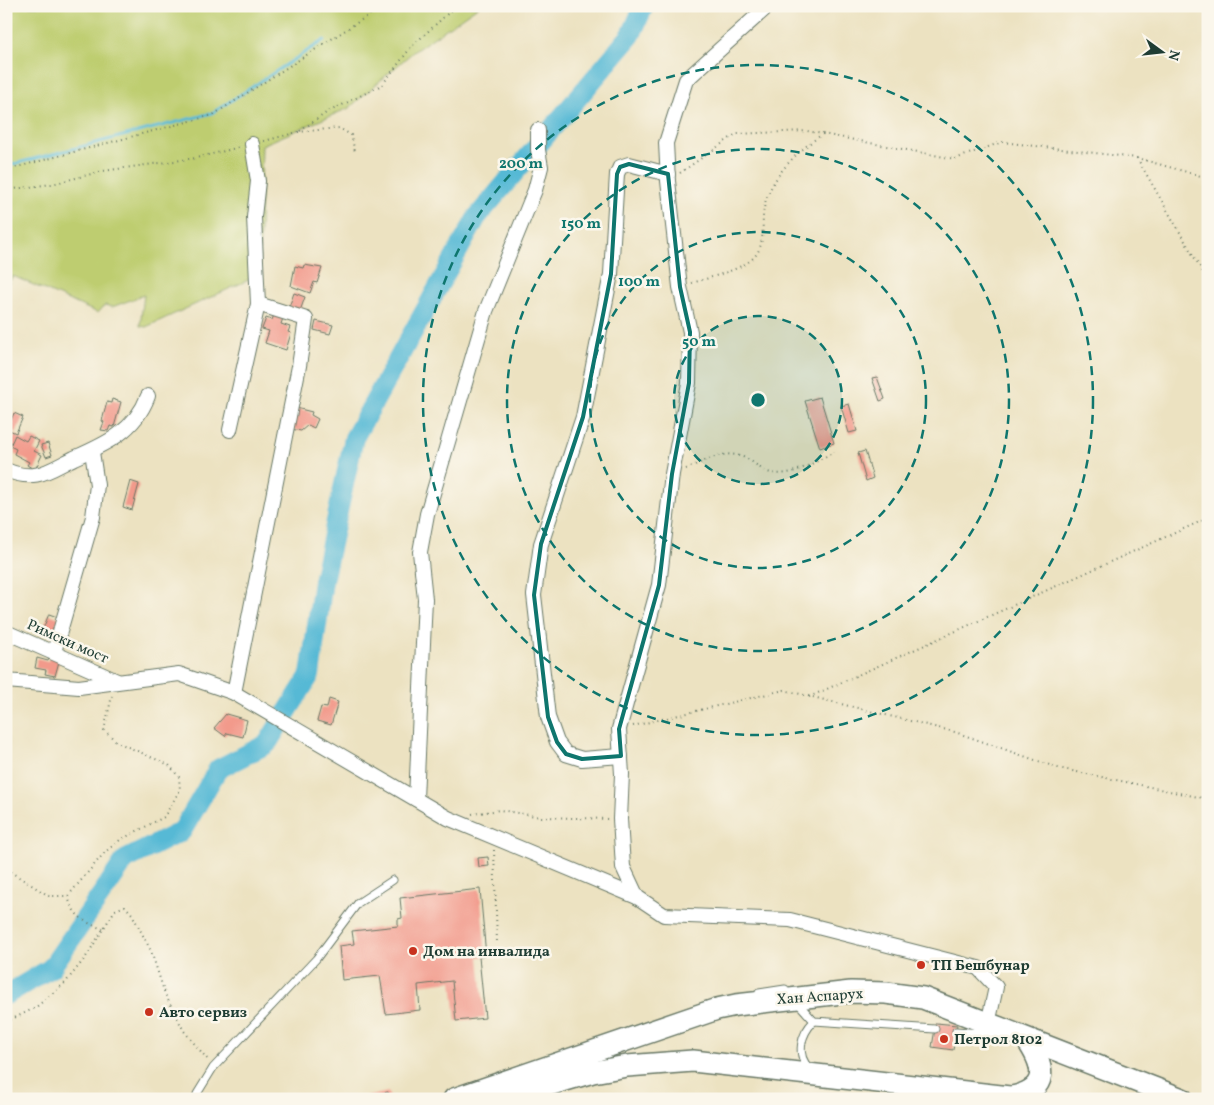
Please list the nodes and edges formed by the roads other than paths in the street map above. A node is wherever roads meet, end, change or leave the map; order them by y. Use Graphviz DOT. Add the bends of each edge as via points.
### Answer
graph roads {
  1 [pos="768,6"];
  2 [pos="538,130"];
  3 [pos="252,144"];
  4 [pos="668,178"];
  5 [pos="258,304"];
  6 [pos="148,396"];
  7 [pos="230,430"];
  8 [pos="92,452"];
  9 [pos="6,470"];
  10 [pos="6,632"];
  11 [pos="54,652"];
  12 [pos="6,681"];
  13 [pos="117,681"];
  14 [pos="234,693"];
  15 [pos="621,756"];
  16 [pos="416,800"];
  17 [pos="393,880"];
  18 [pos="636,897"];
  19 [pos="795,992"];
  20 [pos="814,1022"];
  21 [pos="988,1024"];
  22 [pos="935,1029"];
  23 [pos="956,1031"];
  24 [pos="1021,1038"];
  25 [pos="823,1076"];
  26 [pos="1020,1098"];
  27 [pos="198,1099"];
  28 [pos="454,1099"];
  29 [pos="501,1099"];
  30 [pos="1182,1099"];
  1 -- 4 [label="street" via="686,80 666,143"];
  2 -- 16 [label="street" via="541,167 535,190 486,311 427,514 420,552 425,600"];
  3 -- 5 [label="street" via="258,181 254,217"];
  4 -- 15 [label="street" via="680,287 690,332 689,383 672,474 659,585 619,730"];
  4 -- 15 [label="street" via="628,164 620,167 617,174 611,274 604,312 583,418 541,544 534,595 548,717 557,742 566,754 582,759"];
  5 -- 7 [label="street"];
  5 -- 14 [label="street" via="306,319"];
  6 -- 8 [label="street" via="135,422"];
  8 -- 9 [label="street" via="34,476"];
  8 -- 11 [label="street" via="97,485 93,517"];
  10 -- 11 [label="street, Римски мост"];
  11 -- 13 [label="street, Римски мост"];
  12 -- 13 [label="street" via="79,687"];
  13 -- 14 [label="street" via="179,674"];
  14 -- 16 [label="street"];
  15 -- 18 [label="street" via="623,867"];
  16 -- 18 [label="street" via="448,818"];
  17 -- 27 [label="lane" via="358,903 316,959 213,1068 197,1094"];
  18 -- 21 [label="street" via="664,915 790,920 978,968 996,987"];
  19 -- 20 [label="lane"];
  19 -- 21 [label="main road, Хан Аспарух" via="886,993 923,998"];
  19 -- 28 [label="main road, Хан Аспарух" via="708,1012"];
  20 -- 22 [label="lane"];
  20 -- 25 [label="lane" via="802,1038 801,1052 805,1065"];
  21 -- 24 [label="main road, Хан Аспарух"];
  23 -- 24 [label="lane"];
  24 -- 26 [label="main road" via="1040,1064 1035,1088"];
  24 -- 30 [label="main road, Хан Аспарух" via="1118,1072"];
  25 -- 26 [label="main road"];
  25 -- 29 [label="main road" via="730,1064 661,1063 593,1072"];
}
